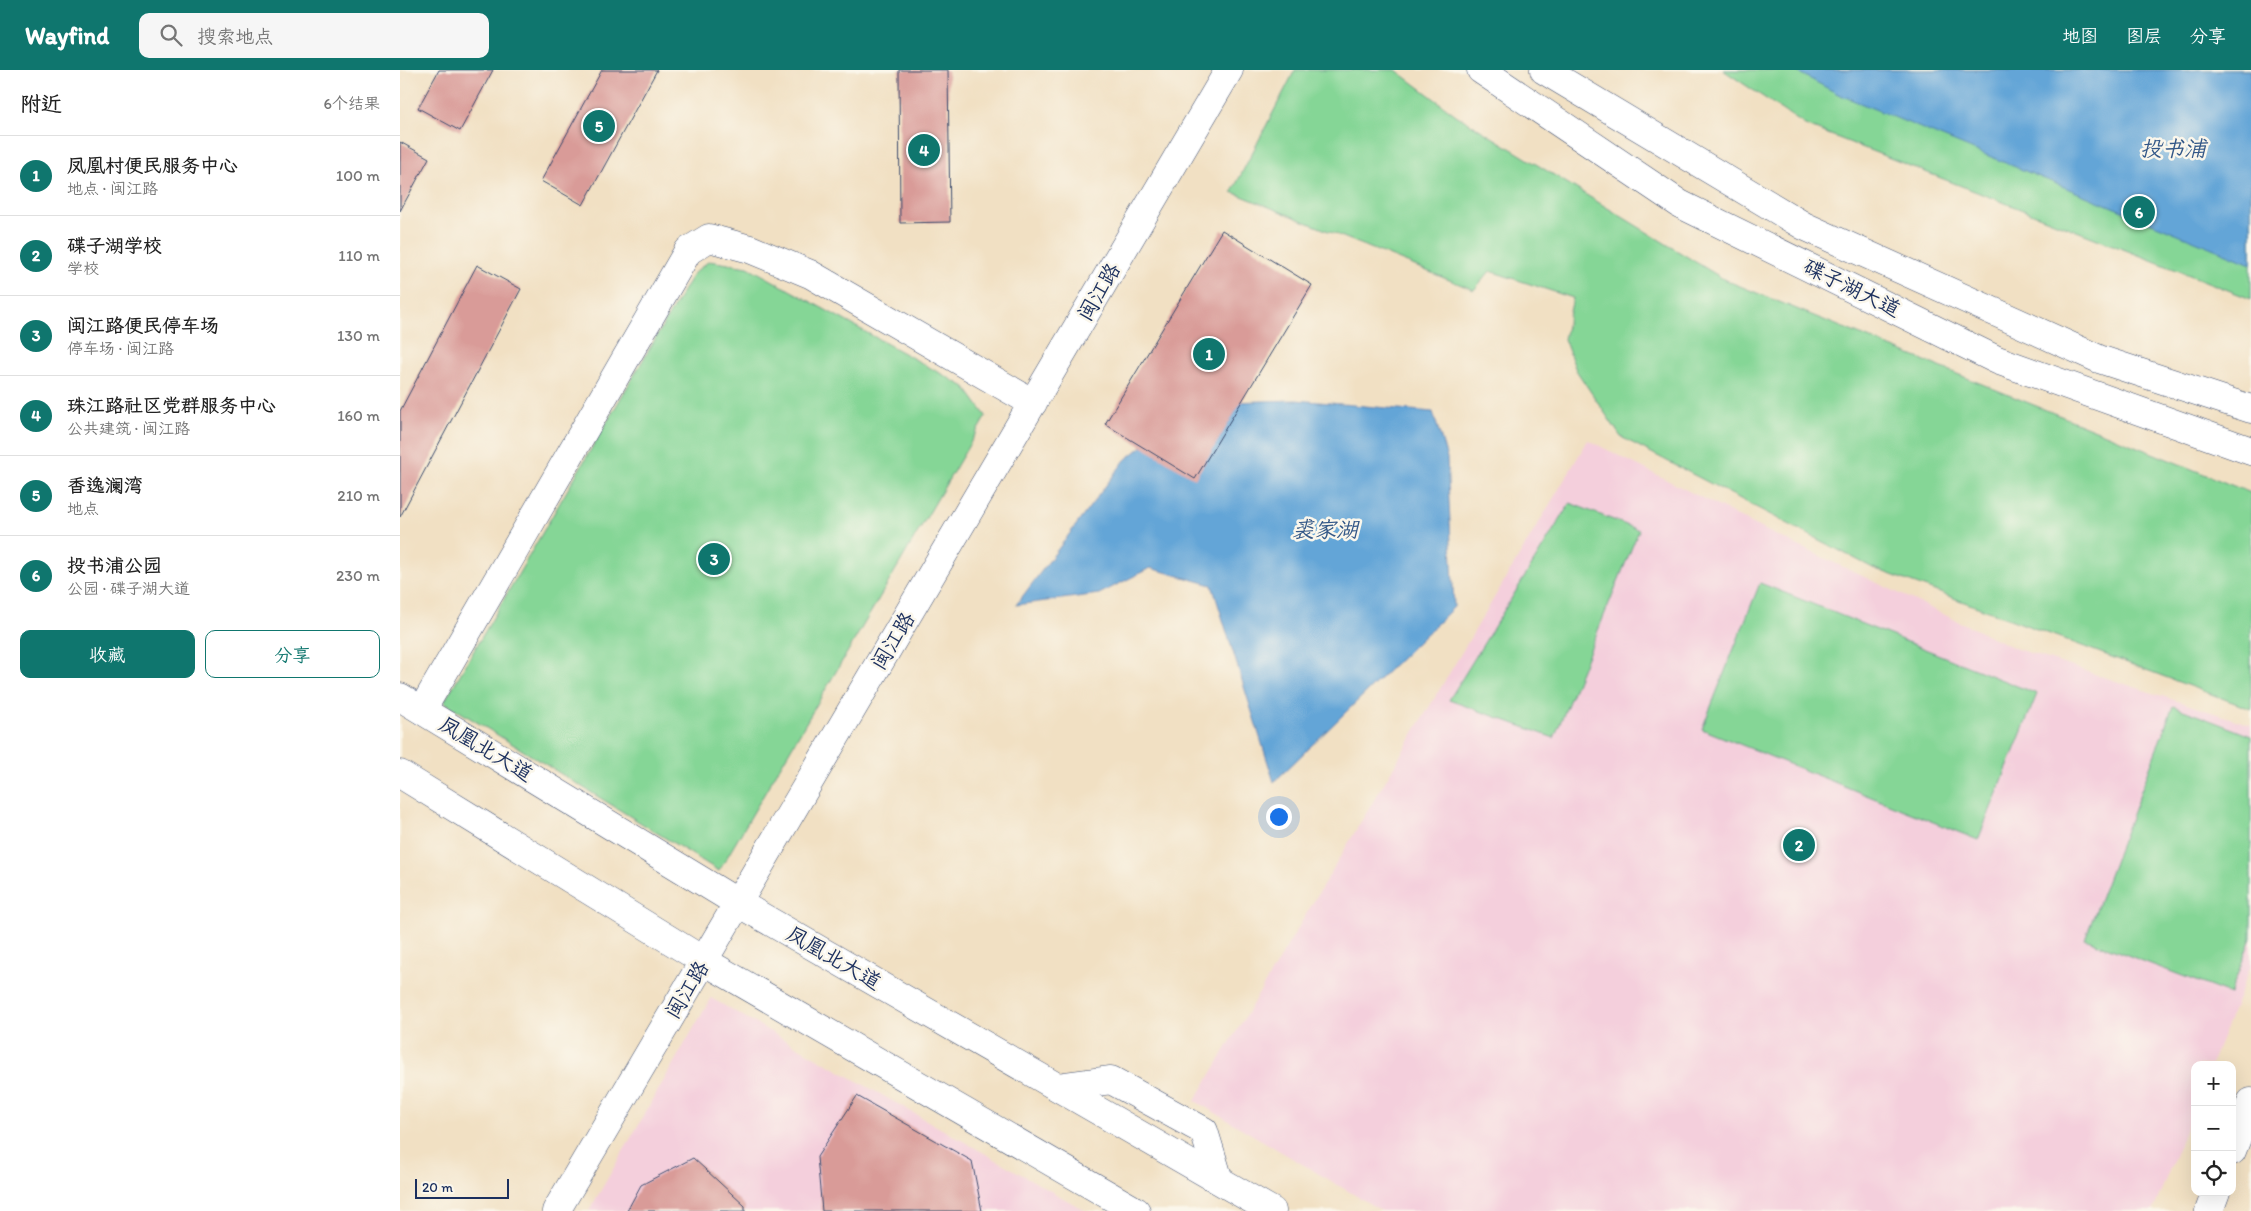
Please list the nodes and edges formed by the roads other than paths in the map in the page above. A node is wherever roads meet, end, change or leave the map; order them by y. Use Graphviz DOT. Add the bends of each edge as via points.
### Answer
graph roads {
  1 [pos="1229,70"];
  2 [pos="1481,70"];
  3 [pos="1544,70"];
  4 [pos="1033,403"];
  5 [pos="2251,409"];
  6 [pos="2251,452"];
  7 [pos="411,703"];
  8 [pos="400,774"];
  9 [pos="738,903"];
  10 [pos="704,961"];
  11 [pos="2251,1102"];
  12 [pos="2236,1141"];
  13 [pos="2215,1196"];
  14 [pos="556,1211"];
  15 [pos="1136,1211"];
  16 [pos="1272,1211"];
  17 [pos="2209,1211"];
  1 -- 4 [label="main road, 闽江路"];
  2 -- 6 [label="main road, 碟子湖大道" via="1680,204 1997,360"];
  3 -- 5 [label="main road, 碟子湖大道" via="1804,226 2099,359"];
  4 -- 7 [label="main road" via="810,274 750,249 709,238 688,251"];
  4 -- 9 [label="main road, 闽江路"];
  7 -- 9 [label="main road, 凤凰北大道"];
  8 -- 10 [label="main road"];
  9 -- 10 [label="main road, 闽江路"];
  9 -- 16 [label="main road, 凤凰北大道"];
  10 -- 14 [label="main road, 闽江路"];
  10 -- 15 [label="main road"];
  11 -- 12 [label="main road"];
  13 -- 17 [label="main road"];
}
